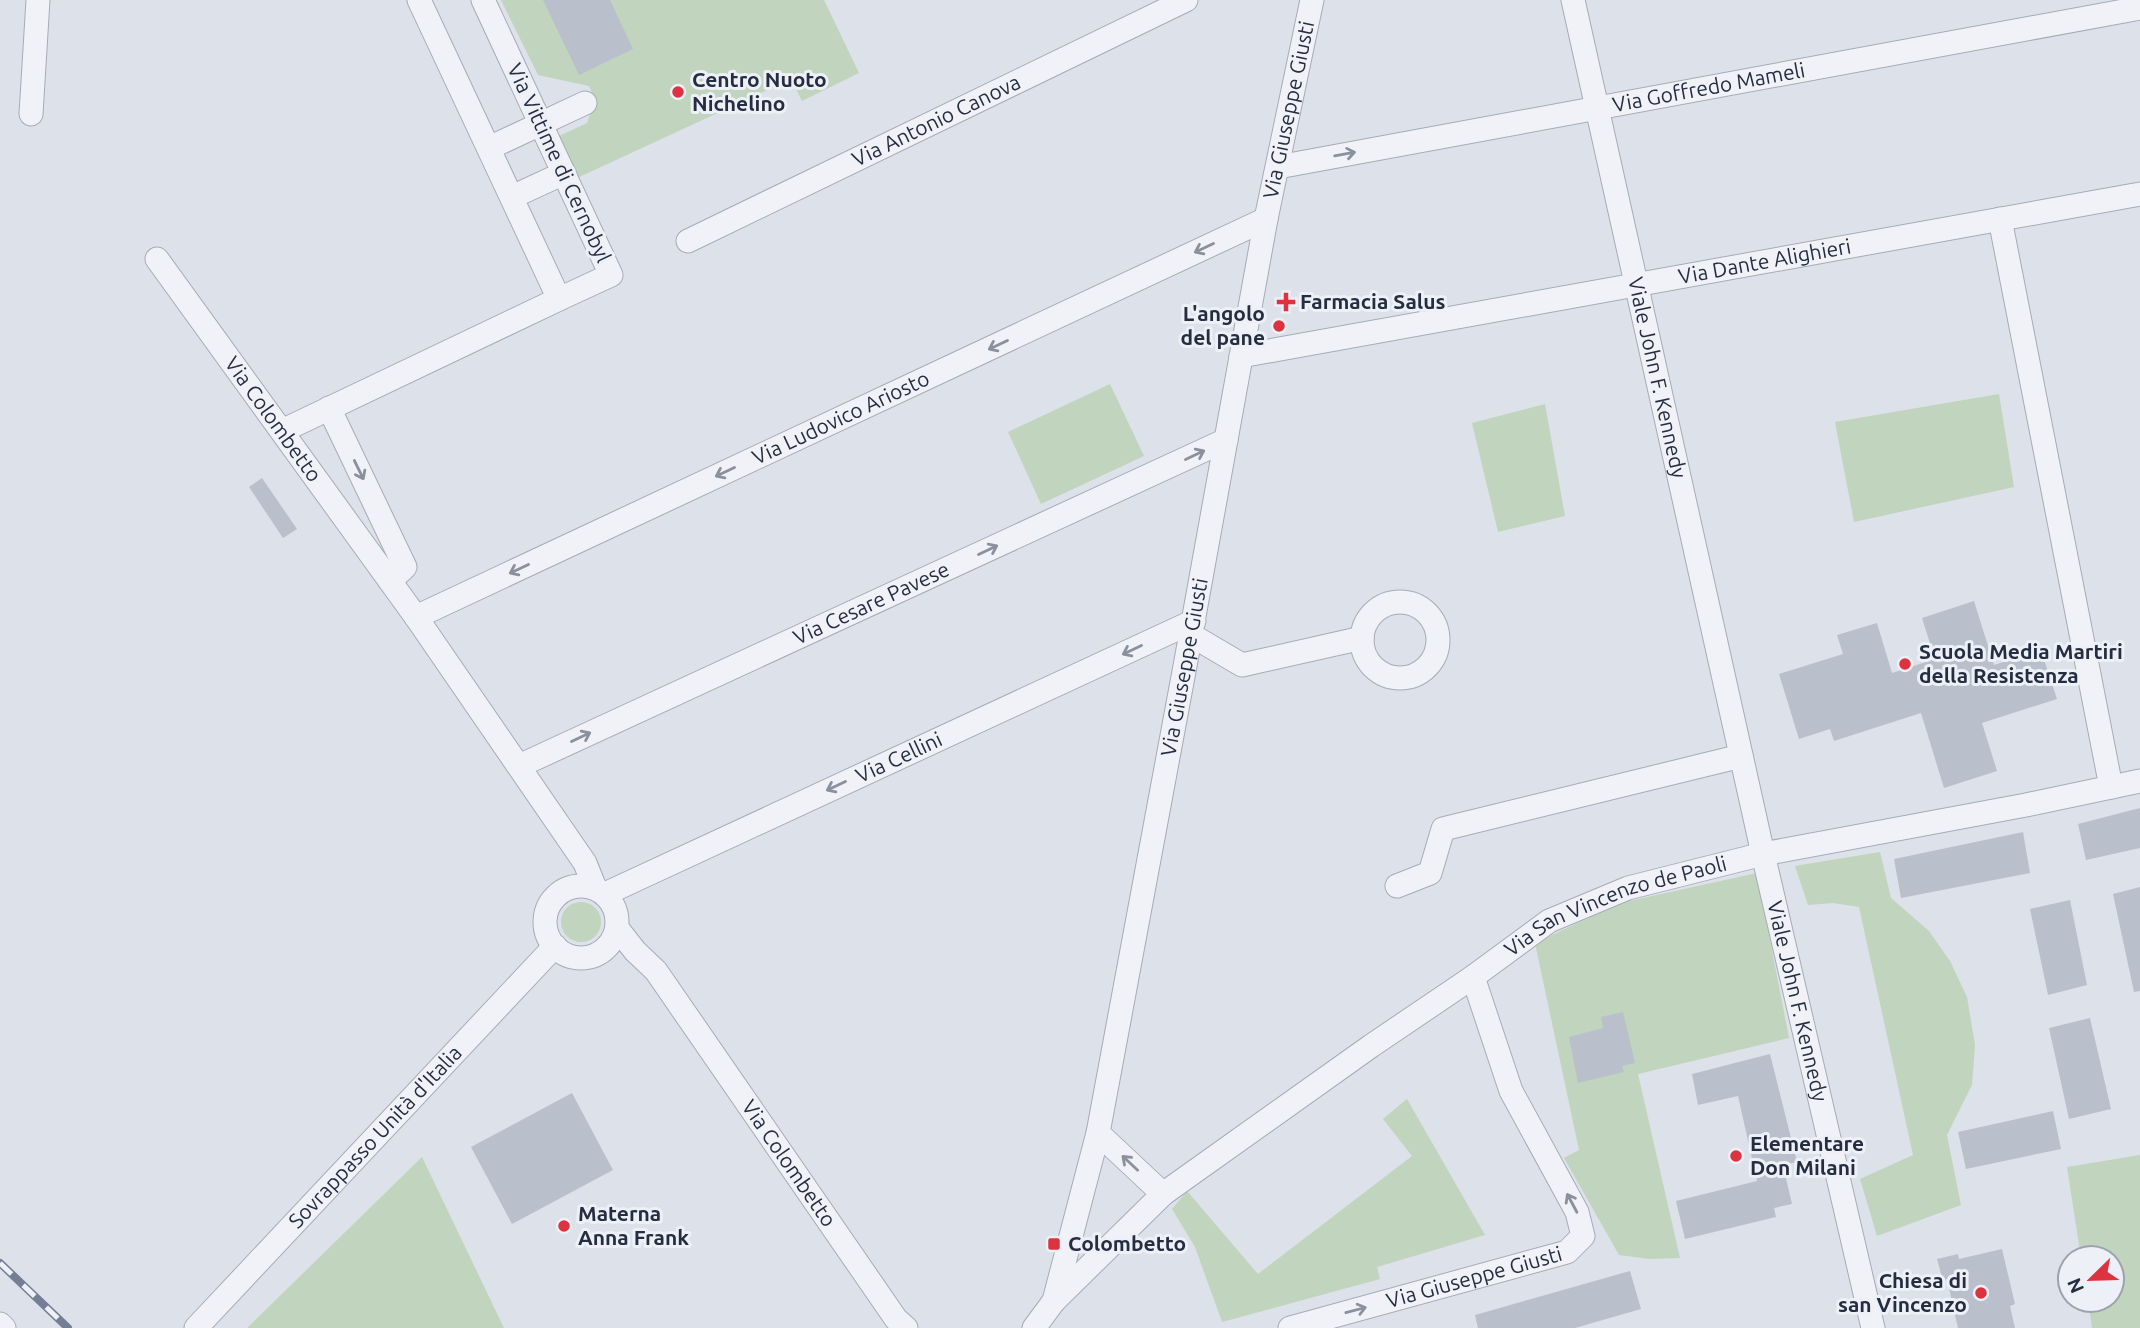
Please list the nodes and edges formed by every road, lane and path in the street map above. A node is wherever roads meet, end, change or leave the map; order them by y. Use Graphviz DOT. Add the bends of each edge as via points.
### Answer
graph roads {
  1 [pos="38,0"];
  2 [pos="419,0"];
  3 [pos="483,0"];
  4 [pos="1186,0"];
  5 [pos="1312,0"];
  6 [pos="1573,0"];
  7 [pos="2140,8"];
  8 [pos="585,103"];
  9 [pos="1596,110"];
  10 [pos="31,114"];
  11 [pos="541,124"];
  12 [pos="489,148"];
  13 [pos="1278,167"];
  14 [pos="564,173"];
  15 [pos="2140,194"];
  16 [pos="512,197"];
  17 [pos="1266,219"];
  18 [pos="2000,219"];
  19 [pos="688,241"];
  20 [pos="157,259"];
  21 [pos="1636,284"];
  22 [pos="559,299"];
  23 [pos="1241,356"];
  24 [pos="329,408"];
  25 [pos="282,431"];
  26 [pos="1226,440"];
  27 [pos="390,581"];
  28 [pos="416,617"];
  29 [pos="1192,628"];
  30 [pos="1362,638"];
  31 [pos="1741,755"];
  32 [pos="519,766"];
  33 [pos="2140,781"];
  34 [pos="2111,787"];
  35 [pos="572,843"];
  36 [pos="1763,854"];
  37 [pos="1397,886"];
  38 [pos="563,890"];
  39 [pos="600,891"];
  40 [pos="617,928"];
  41 [pos="555,946"];
  42 [pos="593,956"];
  43 [pos="1473,977"];
  44 [pos="673,996"];
  45 [pos="1098,1133"];
  46 [pos="1163,1194"];
  47 [pos="1054,1301"];
  48 [pos="0,1324"];
  49 [pos="4,1328"];
  50 [pos="196,1328"];
  51 [pos="906,1328"];
  52 [pos="1034,1328"];
  53 [pos="1290,1328"];
  54 [pos="1873,1328"];
  1 -- 10 [label="street"];
  2 -- 12 [label="street"];
  3 -- 11 [label="street, Via Vittime di Cernobyl"];
  4 -- 19 [label="street, Via Antonio Canova"];
  5 -- 13 [label="street, Via Giuseppe Giusti"];
  6 -- 9 [label="street, Viale John F. Kennedy"];
  7 -- 9 [label="street, Via Goffredo Mameli"];
  8 -- 11 [label="street"];
  13 -- 9 [label="street, Via Goffredo Mameli, one-way"];
  9 -- 21 [label="street, Viale John F. Kennedy"];
  11 -- 12 [label="street"];
  11 -- 14 [label="street, Via Vittime di Cernobyl"];
  12 -- 16 [label="street"];
  13 -- 17 [label="street, Via Giuseppe Giusti"];
  14 -- 16 [label="street"];
  14 -- 22 [label="street, Via Vittime di Cernobyl" via="611,275"];
  15 -- 18 [label="street, Via Dante Alighieri"];
  16 -- 22 [label="street"];
  17 -- 23 [label="street, Via Giuseppe Giusti"];
  17 -- 28 [label="street, Via Ludovico Ariosto, one-way"];
  18 -- 21 [label="street, Via Dante Alighieri"];
  18 -- 34 [label="street"];
  20 -- 25 [label="street, Via Colombetto"];
  21 -- 23 [label="street, Via Dante Alighieri"];
  21 -- 31 [label="street, Viale John F. Kennedy"];
  22 -- 24 [label="street, Via Vittime di Cernobyl"];
  23 -- 26 [label="street, Via Giuseppe Giusti"];
  24 -- 25 [label="street, Via Vittime di Cernobyl"];
  24 -- 27 [label="street, Via Colombetto, one-way" via="405,567"];
  25 -- 27 [label="street, Via Colombetto"];
  26 -- 29 [label="street, Via Giuseppe Giusti"];
  32 -- 26 [label="street, Via Cesare Pavese, one-way"];
  27 -- 28 [label="street, Via Colombetto"];
  28 -- 32 [label="street, Via Colombetto"];
  29 -- 30 [label="street" via="1242,665"];
  29 -- 39 [label="street, Via Cellini, one-way"];
  29 -- 45 [label="street, Via Giuseppe Giusti"];
  31 -- 36 [label="street, Viale John F. Kennedy"];
  31 -- 37 [label="street" via="1443,829 1430,873"];
  32 -- 35 [label="street, Via Colombetto"];
  33 -- 34 [label="street, Via San Vincenzo de Paoli"];
  34 -- 36 [label="street, Via San Vincenzo de Paoli"];
  35 -- 38 [label="street" via="572,879"];
  35 -- 39 [label="street, Via Colombetto"];
  36 -- 43 [label="street, Via San Vincenzo de Paoli" via="1628,888 1549,921"];
  36 -- 54 [label="street, Viale John F. Kennedy"];
  38 -- 39 [label="street" via="573,886"];
  38 -- 41 [label="street" via="550,903 545,921"];
  39 -- 40 [label="street, Via Colombetto" via="615,909"];
  40 -- 42 [label="street" via="607,948"];
  40 -- 44 [label="street, Via Colombetto"];
  41 -- 42 [label="street, Via Colombetto" via="569,956"];
  41 -- 50 [label="street, Sovrappasso Unità d'Italia"];
  42 -- 44 [label="street, Via Colombetto" via="638,970"];
  43 -- 46 [label="street, Via San Vincenzo de Paoli"];
  53 -- 43 [label="street, Via Giuseppe Giusti, one-way" via="1567,1252 1583,1236 1577,1212 1511,1091"];
  44 -- 51 [label="street, Via Colombetto"];
  46 -- 45 [label="street, one-way"];
  45 -- 47 [label="street, Via Giuseppe Giusti"];
  46 -- 47 [label="street, Via San Vincenzo de Paoli"];
  47 -- 52 [label="street, Via Giuseppe Giusti"];
  48 -- 49 [label="street"];
}
